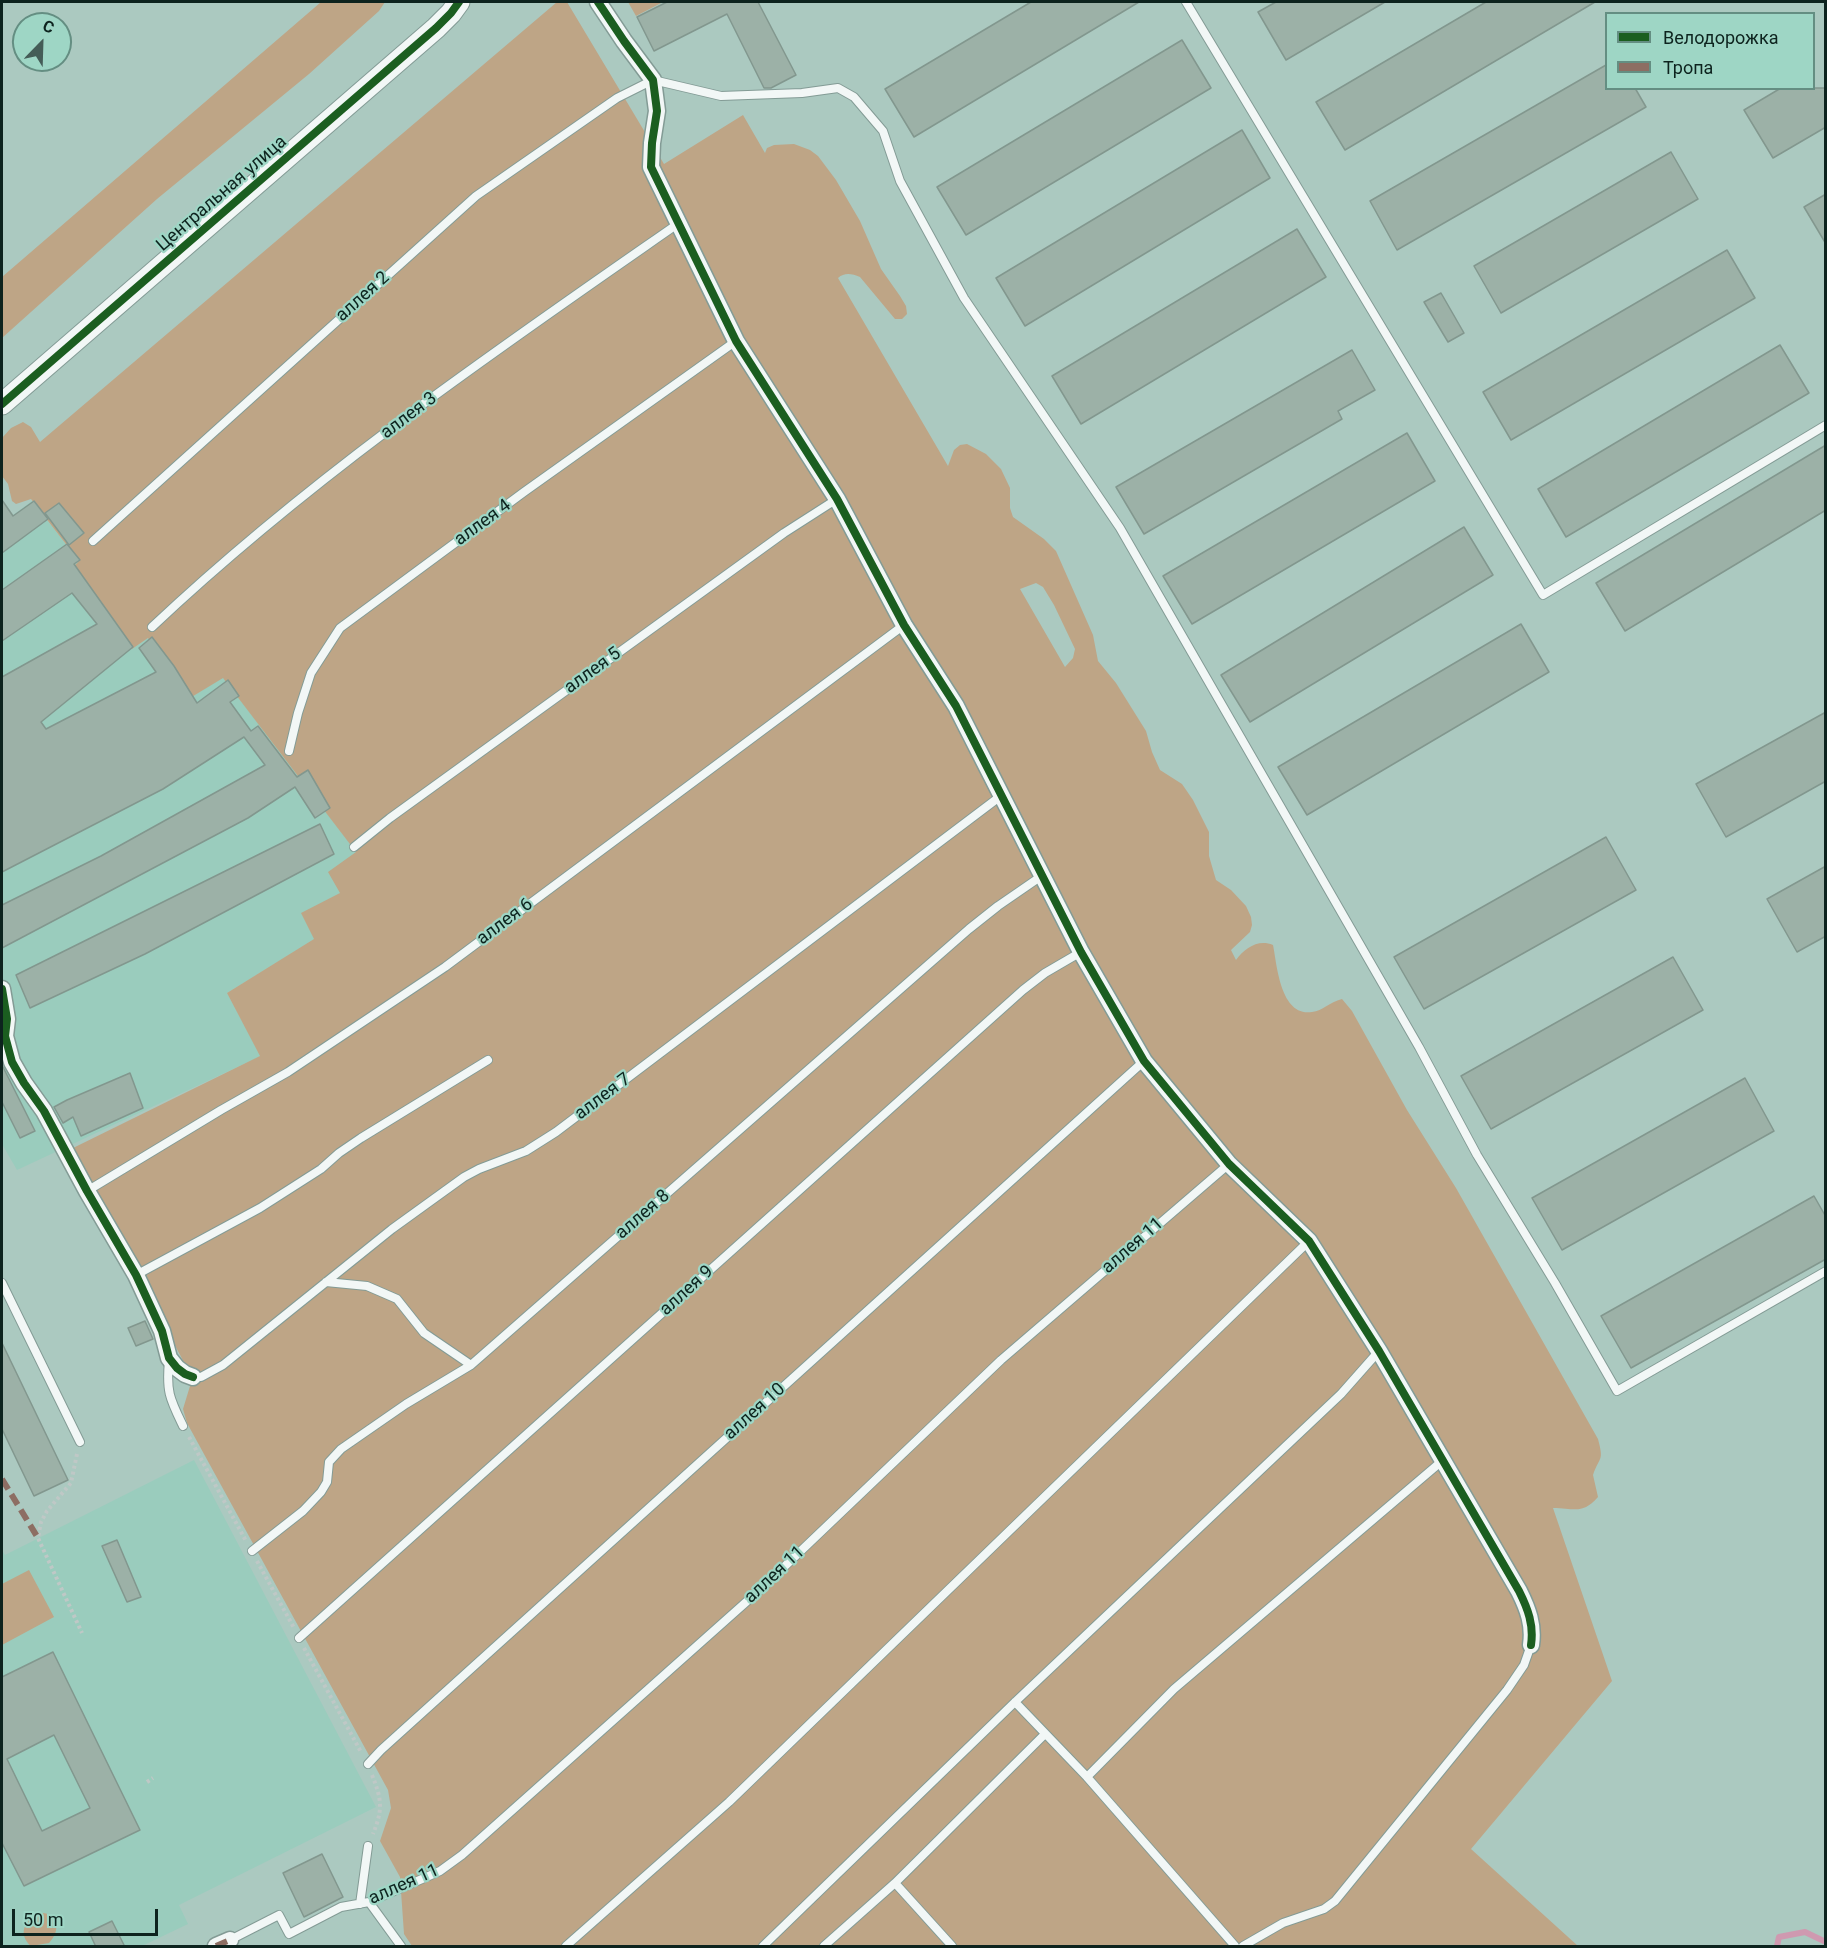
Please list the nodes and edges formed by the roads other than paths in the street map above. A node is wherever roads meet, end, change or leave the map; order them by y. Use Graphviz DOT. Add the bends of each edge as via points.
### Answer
graph roads {
  1 [pos="459,2"];
  2 [pos="598,2"];
  3 [pos="1186,2"];
  4 [pos="653,80"];
  5 [pos="679,223"];
  6 [pos="736,341"];
  7 [pos="2,404"];
  8 [pos="1826,425"];
  9 [pos="837,499"];
  10 [pos="93,541"];
  11 [pos="904,625"];
  12 [pos="152,627"];
  13 [pos="289,751"];
  14 [pos="1003,795"];
  15 [pos="354,847"];
  16 [pos="1043,875"];
  17 [pos="1081,952"];
  18 [pos="2,989"];
  19 [pos="3,1037"];
  20 [pos="488,1060"];
  21 [pos="1144,1061"];
  22 [pos="1229,1164"];
  23 [pos="87,1191"];
  24 [pos="1309,1241"];
  25 [pos="1826,1271"];
  26 [pos="136,1275"];
  27 [pos="326,1282"];
  28 [pos="2,1283"];
  29 [pos="1379,1351"];
  30 [pos="169,1358"];
  31 [pos="471,1365"];
  32 [pos="193,1377"];
  33 [pos="183,1426"];
  34 [pos="80,1442"];
  35 [pos="1442,1461"];
  36 [pos="252,1551"];
  37 [pos="299,1638"];
  38 [pos="1532,1645"];
  39 [pos="1015,1702"];
  40 [pos="1045,1734"];
  41 [pos="368,1764"];
  42 [pos="1087,1777"];
  43 [pos="368,1846"];
  44 [pos="895,1883"];
  45 [pos="365,1903"];
  46 [pos="223,1943"];
  47 [pos="401,1947"];
  48 [pos="566,1947"];
  49 [pos="763,1947"];
  50 [pos="824,1947"];
  51 [pos="952,1947"];
  52 [pos="1235,1947"];
  53 [pos="1243,1947"];
  1 -- 7 [label="street, Центральная улица" via="436,28"];
  2 -- 4 [label="street"];
  3 -- 8 [label="lane" via="1543,595"];
  4 -- 5 [label="street" via="657,111 651,167"];
  4 -- 10 [label="lane, аллея 2" via="617,98 476,196"];
  4 -- 25 [label="lane" via="721,96 838,88 854,97 883,131 900,181 964,298 1120,528 1617,1391"];
  5 -- 6 [label="street"];
  5 -- 12 [label="lane, аллея 3" via="494,352 329,477"];
  6 -- 9 [label="street"];
  6 -- 13 [label="lane, аллея 4" via="340,628 311,674"];
  9 -- 11 [label="street"];
  9 -- 15 [label="lane, аллея 5" via="783,533"];
  11 -- 14 [label="street" via="956,706"];
  11 -- 23 [label="lane, аллея 6" via="445,967 288,1072"];
  14 -- 16 [label="street"];
  14 -- 27 [label="lane, аллея 7" via="556,1132 526,1151 464,1177"];
  16 -- 17 [label="street"];
  16 -- 31 [label="lane, аллея 8" via="969,929"];
  17 -- 21 [label="street"];
  17 -- 37 [label="lane, аллея 9" via="1023,990"];
  18 -- 19 [label="street" via="7,1019"];
  19 -- 23 [label="street" via="24,1083 45,1111"];
  20 -- 26 [label="lane" via="361,1138 260,1208"];
  21 -- 22 [label="street"];
  21 -- 41 [label="lane, аллея 10"];
  22 -- 24 [label="street"];
  22 -- 45 [label="lane, аллея 11" via="1001,1360 763,1587 462,1855 440,1870"];
  23 -- 26 [label="street"];
  24 -- 29 [label="street"];
  24 -- 48 [label="lane" via="729,1802"];
  26 -- 30 [label="street" via="162,1331"];
  27 -- 31 [label="lane" via="367,1286 397,1299 424,1333"];
  27 -- 32 [label="lane, аллея 7" via="223,1365"];
  28 -- 34 [label="lane"];
  29 -- 35 [label="street"];
  29 -- 39 [label="lane" via="1341,1394"];
  30 -- 32 [label="street"];
  30 -- 33 [label="lane" via="167,1384"];
  31 -- 36 [label="lane, аллея 8" via="341,1449 329,1462 327,1482 321,1492"];
  35 -- 38 [label="street" via="1528,1609"];
  35 -- 42 [label="lane" via="1174,1689"];
  38 -- 53 [label="lane" via="1507,1690 1335,1901 1324,1910 1283,1923"];
  39 -- 40 [label="lane"];
  39 -- 49 [label="lane"];
  40 -- 42 [label="lane"];
  40 -- 44 [label="lane"];
  42 -- 52 [label="lane"];
  43 -- 45 [label="lane"];
  44 -- 50 [label="lane"];
  44 -- 51 [label="lane"];
  45 -- 46 [label="lane, аллея 11" via="341,1907 289,1934 279,1915"];
  45 -- 47 [label="lane"];
}
